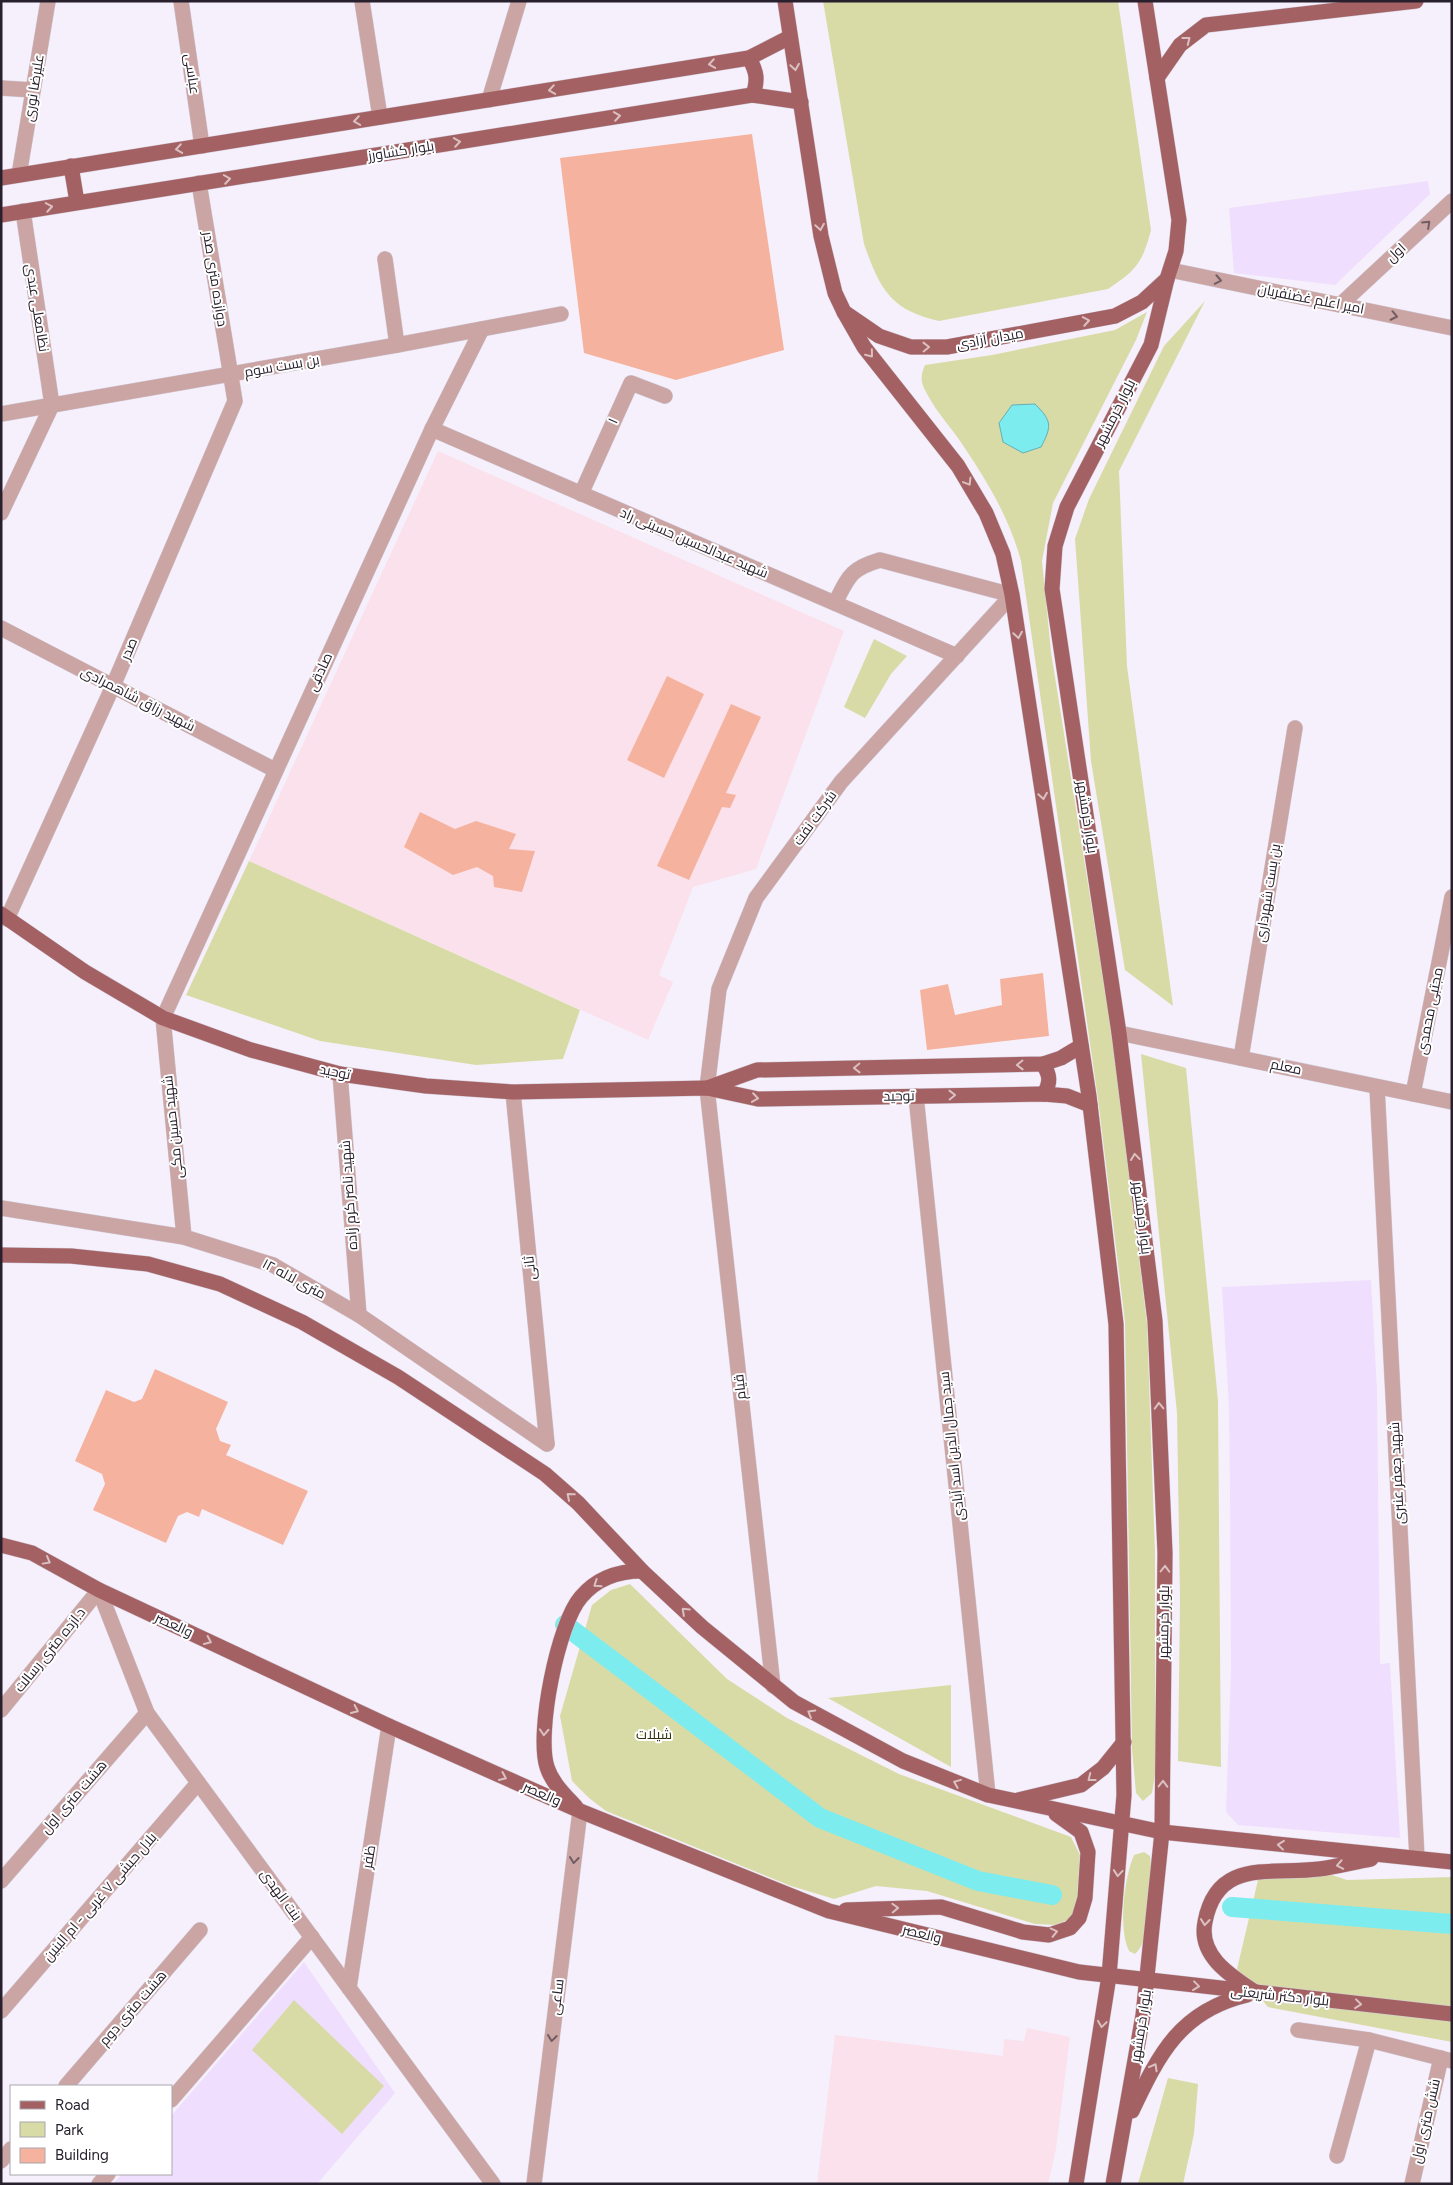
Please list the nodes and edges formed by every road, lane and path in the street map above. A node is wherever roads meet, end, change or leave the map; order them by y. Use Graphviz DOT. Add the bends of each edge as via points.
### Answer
graph roads {
  1 [pos="48,1"];
  2 [pos="181,1"];
  3 [pos="362,1"];
  4 [pos="519,1"];
  5 [pos="785,1"];
  6 [pos="1145,1"];
  7 [pos="1416,1"];
  8 [pos="790,37"];
  9 [pos="749,58"];
  10 [pos="1157,78"];
  11 [pos="1,88"];
  12 [pos="33,90"];
  13 [pos="753,95"];
  14 [pos="489,100"];
  15 [pos="801,102"];
  16 [pos="380,117"];
  17 [pos="202,146"];
  18 [pos="71,166"];
  19 [pos="20,175"];
  20 [pos="1,178"];
  21 [pos="199,183"];
  22 [pos="1452,201"];
  23 [pos="77,202"];
  24 [pos="23,211"];
  25 [pos="1,215"];
  26 [pos="385,259"];
  27 [pos="1169,275"];
  28 [pos="1340,305"];
  29 [pos="844,312"];
  30 [pos="561,314"];
  31 [pos="1452,328"];
  32 [pos="482,329"];
  33 [pos="397,345"];
  34 [pos="231,375"];
  35 [pos="665,396"];
  36 [pos="52,405"];
  37 [pos="1,414"];
  38 [pos="432,429"];
  39 [pos="581,494"];
  40 [pos="1,513"];
  41 [pos="1012,595"];
  42 [pos="835,603"];
  43 [pos="1,628"];
  44 [pos="957,656"];
  45 [pos="113,686"];
  46 [pos="1295,728"];
  47 [pos="275,770"];
  48 [pos="1452,898"];
  49 [pos="4,916"];
  50 [pos="163,1018"];
  51 [pos="1119,1033"];
  52 [pos="1081,1046"];
  53 [pos="1241,1058"];
  54 [pos="1044,1064"];
  55 [pos="340,1074"];
  56 [pos="1377,1087"];
  57 [pos="707,1088"];
  58 [pos="513,1092"];
  59 [pos="1044,1094"];
  60 [pos="1413,1094"];
  61 [pos="916,1096"];
  62 [pos="1452,1102"];
  63 [pos="1090,1105"];
  64 [pos="1,1208"];
  65 [pos="184,1237"];
  66 [pos="1,1255"];
  67 [pos="359,1315"];
  68 [pos="548,1444"];
  69 [pos="1,1545"];
  70 [pos="642,1571"];
  71 [pos="99,1590"];
  72 [pos="773,1686"];
  73 [pos="1,1710"];
  74 [pos="148,1713"];
  75 [pos="389,1726"];
  76 [pos="1124,1742"];
  77 [pos="198,1783"];
  78 [pos="988,1796"];
  79 [pos="1015,1801"];
  80 [pos="1051,1810"];
  81 [pos="580,1811"];
  82 [pos="1123,1825"];
  83 [pos="1162,1832"];
  84 [pos="1387,1855"];
  85 [pos="1417,1858"];
  86 [pos="1452,1862"];
  87 [pos="1,1881"];
  88 [pos="829,1911"];
  89 [pos="200,1930"];
  90 [pos="312,1938"];
  91 [pos="1109,1976"];
  92 [pos="1148,1980"];
  93 [pos="349,1988"];
  94 [pos="1256,1993"];
  95 [pos="1,2011"];
  96 [pos="1452,2014"];
  97 [pos="1298,2030"];
  98 [pos="1369,2040"];
  99 [pos="1446,2060"];
  100 [pos="67,2085"];
  101 [pos="172,2099"];
  102 [pos="1124,2126"];
  103 [pos="10,2150"];
  104 [pos="1337,2156"];
  105 [pos="1,2161"];
  106 [pos="493,2184"];
  107 [pos="534,2184"];
  108 [pos="1076,2184"];
  109 [pos="1113,2184"];
  110 [pos="1412,2184"];
  1 -- 12 [label="street, علیرضا نوری"];
  2 -- 17 [label="street, عباسی"];
  3 -- 16 [label="street"];
  4 -- 14 [label="street"];
  5 -- 8 [label="main road, میدان آزادی"];
  6 -- 10 [label="main road"];
  10 -- 7 [label="main road, one-way" via="1180,45 1206,26"];
  8 -- 9 [label="main road"];
  8 -- 15 [label="main road, میدان آزادی, one-way"];
  9 -- 13 [label="main road" via="756,69 758,82"];
  9 -- 14 [label="main road, one-way"];
  10 -- 27 [label="main road" via="1179,220 1176,251"];
  11 -- 12 [label="street"];
  12 -- 19 [label="street, علیرضا نوری"];
  13 -- 15 [label="main road, بلوار کشاورز"];
  21 -- 13 [label="main road, بلوار کشاورز, one-way"];
  14 -- 16 [label="main road"];
  15 -- 29 [label="main road, میدان آزادی, one-way" via="821,236 834,293"];
  16 -- 17 [label="main road, one-way"];
  17 -- 18 [label="main road, one-way"];
  18 -- 19 [label="main road"];
  18 -- 23 [label="main road"];
  19 -- 20 [label="main road"];
  21 -- 23 [label="main road, بلوار کشاورز"];
  21 -- 34 [label="street, دوازده متری صدر"];
  28 -- 22 [label="street, اول, one-way"];
  24 -- 23 [label="main road, بلوار کشاورز, one-way"];
  24 -- 25 [label="main road, بلوار کشاورز"];
  24 -- 36 [label="street, نظامعلی عبدی"];
  26 -- 33 [label="street"];
  27 -- 28 [label="street, امیر اعلم غضنفریان, one-way"];
  29 -- 27 [label="main road, میدان آزادی, one-way" via="879,336 911,347 947,347 1115,316 1142,302"];
  27 -- 51 [label="main road, بلوار خرمشهر" via="1151,345 1067,507 1055,546 1053,567 1052,589"];
  28 -- 31 [label="street, امیر اعلم غضنفریان, one-way"];
  29 -- 41 [label="main road, one-way" via="864,347 958,466 986,513 1003,554"];
  30 -- 32 [label="street, بن بست سوم"];
  32 -- 33 [label="street, بن بست سوم"];
  32 -- 38 [label="street, صادقی"];
  33 -- 34 [label="street, بن بست سوم"];
  34 -- 36 [label="street, بن بست سوم"];
  34 -- 45 [label="street, صدر" via="235,401"];
  35 -- 39 [label="street, ۱" via="630,383"];
  36 -- 37 [label="street, بن بست سوم"];
  36 -- 40 [label="street"];
  38 -- 39 [label="street, شهید عبدالحسین حسینی راد"];
  38 -- 47 [label="street, صادقی"];
  39 -- 42 [label="street, شهید عبدالحسین حسینی راد"];
  41 -- 42 [label="street" via="880,560 859,566 847,579"];
  41 -- 44 [label="street, شرکت نفت"];
  41 -- 52 [label="main road, one-way"];
  42 -- 44 [label="street, شهید عبدالحسین حسینی راد"];
  43 -- 45 [label="street, شهید رزاق شاهمرادی"];
  44 -- 57 [label="street, شرکت نفت" via="841,782 756,898 719,989"];
  45 -- 47 [label="street, شهید رزاق شاهمرادی"];
  45 -- 49 [label="street, صدر"];
  46 -- 53 [label="street, بن بست شهرداری"];
  47 -- 50 [label="street, صادقی"];
  48 -- 60 [label="street, مجتبی محمدی"];
  49 -- 50 [label="main road, توحید" via="85,972"];
  50 -- 55 [label="main road, توحید" via="251,1050"];
  50 -- 65 [label="street, شهید حسین مکی"];
  51 -- 53 [label="street, معلم"];
  83 -- 51 [label="main road, بلوار خرمشهر, one-way" via="1165,1553 1155,1321"];
  52 -- 54 [label="main road, توحید"];
  52 -- 63 [label="main road"];
  53 -- 56 [label="street, معلم"];
  54 -- 57 [label="main road, توحید, one-way" via="757,1070"];
  54 -- 59 [label="main road" via="1050,1084"];
  55 -- 58 [label="main road, توحید" via="426,1086"];
  55 -- 67 [label="street, شهید ناصر کرم زاده"];
  56 -- 60 [label="street, معلم"];
  56 -- 85 [label="street, شهید جعفر عنبری"];
  57 -- 58 [label="main road, توحید"];
  57 -- 61 [label="main road, توحید, one-way" via="758,1099"];
  57 -- 72 [label="street, قیام"];
  58 -- 68 [label="street, ثانی"];
  61 -- 59 [label="main road, توحید, one-way"];
  59 -- 63 [label="main road, توحید" via="1067,1096"];
  60 -- 62 [label="street, معلم"];
  61 -- 78 [label="street, سید جمال الدین اسد آبادی"];
  63 -- 76 [label="main road" via="1116,1324"];
  64 -- 65 [label="street, ۱۲ متری لاله"];
  65 -- 67 [label="street, ۱۲ متری لاله" via="273,1265"];
  70 -- 66 [label="main road, one-way" via="578,1503 545,1474 398,1376 302,1322 220,1284 148,1264 71,1256"];
  67 -- 68 [label="street, ۱۲ متری لاله"];
  69 -- 71 [label="main road, والعصر, one-way" via="32,1553"];
  72 -- 70 [label="main road, one-way" via="702,1627"];
  70 -- 81 [label="main road, one-way" via="612,1575 595,1584 574,1606 565,1625 545,1710 544,1742 546,1766 556,1785"];
  71 -- 73 [label="street, د.ازده متری رسالت"];
  71 -- 74 [label="street, بنت الهدی"];
  71 -- 75 [label="main road, والعصر, one-way"];
  78 -- 72 [label="main road, one-way" via="903,1761 842,1730"];
  74 -- 77 [label="street, بنت الهدی"];
  74 -- 87 [label="street, هشت متری اول"];
  75 -- 81 [label="main road, والعصر, one-way"];
  75 -- 93 [label="street, ظفر"];
  76 -- 79 [label="main road, one-way" via="1103,1768 1081,1785"];
  76 -- 82 [label="main road"];
  77 -- 90 [label="street, بنت الهدی"];
  77 -- 95 [label="street, بلال حبشی ۷ غربی - ام البنین"];
  78 -- 79 [label="main road"];
  79 -- 80 [label="main road"];
  80 -- 82 [label="main road"];
  88 -- 80 [label="main road, one-way" via="941,1908 1023,1932 1049,1934 1070,1928 1079,1918 1085,1898 1088,1852 1081,1832"];
  81 -- 88 [label="main road, والعصر"];
  81 -- 107 [label="street, ساعی, one-way"];
  82 -- 83 [label="main road"];
  82 -- 91 [label="main road, one-way"];
  84 -- 83 [label="main road, one-way"];
  83 -- 92 [label="main road, بلوار خرمشهر"];
  84 -- 85 [label="main road"];
  84 -- 94 [label="main road, one-way" via="1318,1869 1250,1872 1232,1878 1217,1891 1207,1907 1206,1945 1222,1969"];
  85 -- 86 [label="main road"];
  88 -- 91 [label="main road, والعصر" via="1078,1972"];
  89 -- 100 [label="street, هشت متری دوم"];
  90 -- 93 [label="street, بنت الهدی"];
  90 -- 101 [label="street"];
  91 -- 92 [label="main road, بلوار دکتر شریعتی"];
  91 -- 108 [label="main road, one-way"];
  92 -- 94 [label="main road, بلوار دکتر شریعتی, one-way"];
  92 -- 102 [label="main road, بلوار خرمشهر"];
  93 -- 106 [label="street, بنت الهدی"];
  94 -- 96 [label="main road, بلوار دکتر شریعتی, one-way"];
  102 -- 94 [label="main road, one-way" via="1163,2051 1195,2016 1222,2003"];
  97 -- 98 [label="street"];
  98 -- 99 [label="street"];
  98 -- 104 [label="street"];
  99 -- 110 [label="street, شش متری اول"];
  102 -- 109 [label="main road, بلوار خرمشهر"];
  103 -- 105 [label="street"];
}
